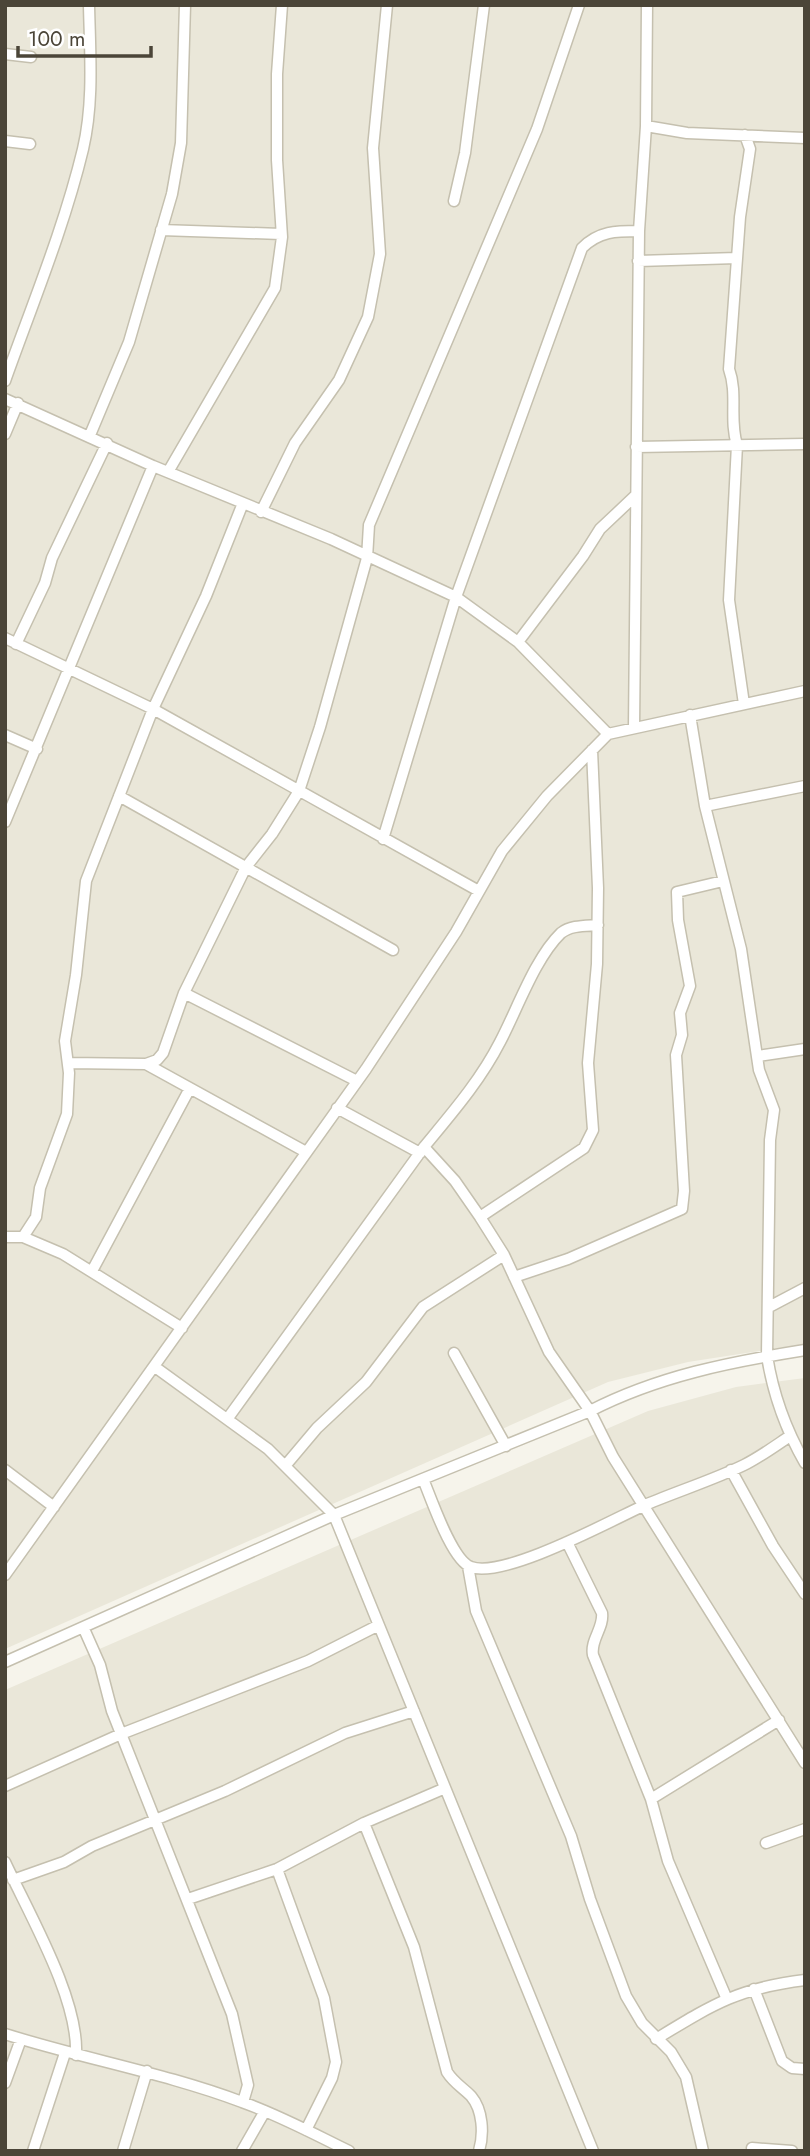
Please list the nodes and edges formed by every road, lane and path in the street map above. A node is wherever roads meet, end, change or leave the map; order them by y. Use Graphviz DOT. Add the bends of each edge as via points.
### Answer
graph roads {
  1 [pos="89,5"];
  2 [pos="185,5"];
  3 [pos="282,5"];
  4 [pos="387,5"];
  5 [pos="484,5"];
  6 [pos="579,5"];
  7 [pos="647,5"];
  8 [pos="5,54"];
  9 [pos="31,57"];
  10 [pos="646,126"];
  11 [pos="745,135"];
  12 [pos="805,138"];
  13 [pos="5,141"];
  14 [pos="30,144"];
  15 [pos="454,201"];
  16 [pos="160,230"];
  17 [pos="639,231"];
  18 [pos="281,234"];
  19 [pos="737,258"];
  20 [pos="638,261"];
  21 [pos="5,382"];
  22 [pos="5,398"];
  23 [pos="18,403"];
  24 [pos="5,434"];
  25 [pos="90,435"];
  26 [pos="107,443"];
  27 [pos="805,444"];
  28 [pos="737,445"];
  29 [pos="636,447"];
  30 [pos="153,466"];
  31 [pos="168,472"];
  32 [pos="635,496"];
  33 [pos="243,503"];
  34 [pos="261,512"];
  35 [pos="366,558"];
  36 [pos="456,597"];
  37 [pos="5,638"];
  38 [pos="518,642"];
  39 [pos="16,644"];
  40 [pos="71,670"];
  41 [pos="805,691"];
  42 [pos="744,704"];
  43 [pos="153,709"];
  44 [pos="690,715"];
  45 [pos="634,728"];
  46 [pos="608,734"];
  47 [pos="5,735"];
  48 [pos="37,749"];
  49 [pos="592,750"];
  50 [pos="805,786"];
  51 [pos="299,792"];
  52 [pos="120,796"];
  53 [pos="705,806"];
  54 [pos="5,822"];
  55 [pos="383,839"];
  56 [pos="246,867"];
  57 [pos="723,881"];
  58 [pos="477,890"];
  59 [pos="597,925"];
  60 [pos="393,950"];
  61 [pos="184,993"];
  62 [pos="805,1049"];
  63 [pos="758,1056"];
  64 [pos="68,1063"];
  65 [pos="146,1064"];
  66 [pos="357,1081"];
  67 [pos="189,1090"];
  68 [pos="337,1108"];
  69 [pos="422,1150"];
  70 [pos="306,1152"];
  71 [pos="480,1217"];
  72 [pos="5,1237"];
  73 [pos="23,1237"];
  74 [pos="504,1255"];
  75 [pos="92,1271"];
  76 [pos="514,1277"];
  77 [pos="805,1288"];
  78 [pos="769,1307"];
  79 [pos="182,1328"];
  80 [pos="805,1350"];
  81 [pos="454,1353"];
  82 [pos="766,1356"];
  83 [pos="155,1367"];
  84 [pos="590,1411"];
  85 [pos="228,1418"];
  86 [pos="790,1437"];
  87 [pos="506,1446"];
  88 [pos="805,1463"];
  89 [pos="285,1466"];
  90 [pos="5,1470"];
  91 [pos="731,1470"];
  92 [pos="423,1479"];
  93 [pos="644,1506"];
  94 [pos="54,1507"];
  95 [pos="334,1515"];
  96 [pos="567,1542"];
  97 [pos="468,1566"];
  98 [pos="7,1569"];
  99 [pos="805,1594"];
  100 [pos="377,1626"];
  101 [pos="84,1629"];
  102 [pos="5,1662"];
  103 [pos="414,1711"];
  104 [pos="779,1720"];
  105 [pos="121,1734"];
  106 [pos="805,1763"];
  107 [pos="5,1786"];
  108 [pos="443,1788"];
  109 [pos="651,1799"];
  110 [pos="155,1819"];
  111 [pos="364,1823"];
  112 [pos="805,1829"];
  113 [pos="766,1843"];
  114 [pos="5,1862"];
  115 [pos="277,1869"];
  116 [pos="13,1880"];
  117 [pos="188,1899"];
  118 [pos="805,1980"];
  119 [pos="754,1989"];
  120 [pos="726,1997"];
  121 [pos="5,2035"];
  122 [pos="21,2039"];
  123 [pos="656,2039"];
  124 [pos="71,2054"];
  125 [pos="805,2069"];
  126 [pos="147,2071"];
  127 [pos="5,2083"];
  128 [pos="243,2102"];
  129 [pos="265,2112"];
  130 [pos="306,2130"];
  131 [pos="752,2148"];
  132 [pos="33,2151"];
  133 [pos="123,2151"];
  134 [pos="242,2151"];
  135 [pos="349,2151"];
  136 [pos="479,2151"];
  137 [pos="593,2151"];
  138 [pos="703,2151"];
  139 [pos="792,2151"];
  1 -- 21 [label="street" via="91,94 83,148"];
  2 -- 16 [label="street" via="181,143"];
  3 -- 18 [label="street" via="276,160"];
  4 -- 34 [label="street" via="373,148 380,254 368,317 339,380 295,443"];
  5 -- 15 [label="street" via="465,153"];
  6 -- 35 [label="street" via="537,129 369,525"];
  7 -- 10 [label="street"];
  8 -- 9 [label="street"];
  10 -- 11 [label="street"];
  10 -- 17 [label="street"];
  11 -- 12 [label="street"];
  11 -- 19 [label="street" via="750,149"];
  13 -- 14 [label="street"];
  16 -- 18 [label="street"];
  16 -- 25 [label="street" via="129,342"];
  17 -- 20 [label="street"];
  17 -- 36 [label="street" via="594,236 582,248"];
  18 -- 31 [label="street" via="275,288"];
  19 -- 20 [label="street"];
  19 -- 28 [label="street" via="729,369 734,385 732,431"];
  20 -- 29 [label="street"];
  22 -- 23 [label="street"];
  23 -- 24 [label="street"];
  23 -- 25 [label="street"];
  25 -- 26 [label="street"];
  26 -- 30 [label="street"];
  26 -- 39 [label="street"];
  27 -- 28 [label="street"];
  28 -- 29 [label="street"];
  28 -- 42 [label="street" via="729,600"];
  29 -- 32 [label="street"];
  30 -- 31 [label="street"];
  30 -- 40 [label="street"];
  31 -- 33 [label="street"];
  32 -- 38 [label="street" via="589,543"];
  32 -- 45 [label="street"];
  33 -- 34 [label="street"];
  33 -- 43 [label="street"];
  34 -- 35 [label="street"];
  35 -- 36 [label="street"];
  35 -- 51 [label="street"];
  36 -- 38 [label="street"];
  36 -- 55 [label="street"];
  37 -- 39 [label="street"];
  38 -- 46 [label="street"];
  39 -- 40 [label="street"];
  40 -- 43 [label="street"];
  40 -- 48 [label="street"];
  41 -- 42 [label="street"];
  42 -- 44 [label="street"];
  43 -- 51 [label="street"];
  43 -- 52 [label="street"];
  44 -- 45 [label="street"];
  44 -- 53 [label="street"];
  45 -- 46 [label="street"];
  46 -- 49 [label="street"];
  47 -- 48 [label="street"];
  48 -- 54 [label="street"];
  49 -- 58 [label="street" via="539,805"];
  49 -- 59 [label="street"];
  50 -- 53 [label="street"];
  51 -- 55 [label="street"];
  51 -- 56 [label="street"];
  52 -- 56 [label="street"];
  52 -- 64 [label="street" via="86,881 65,1041"];
  53 -- 57 [label="street"];
  55 -- 58 [label="street"];
  56 -- 60 [label="street"];
  56 -- 61 [label="street"];
  57 -- 63 [label="street" via="741,949"];
  57 -- 76 [label="street" via="677,892 690,986 680,1013 682,1035 677,1055 682,1209 568,1259"];
  58 -- 66 [label="street" via="456,932"];
  59 -- 69 [label="street" via="569,928 559,935 474,1086"];
  59 -- 71 [label="street" via="588,1063 591,1140"];
  61 -- 65 [label="street" via="163,1053"];
  61 -- 66 [label="street"];
  62 -- 63 [label="street"];
  63 -- 78 [label="street" via="774,1120"];
  64 -- 65 [label="street"];
  64 -- 73 [label="street" via="67,1114 40,1188 36,1217"];
  65 -- 67 [label="street"];
  66 -- 68 [label="street"];
  67 -- 70 [label="street"];
  67 -- 75 [label="street"];
  68 -- 69 [label="street"];
  68 -- 70 [label="street"];
  69 -- 71 [label="street" via="455,1181"];
  69 -- 85 [label="street"];
  70 -- 79 [label="street"];
  71 -- 74 [label="street"];
  72 -- 73 [label="street"];
  73 -- 75 [label="street"];
  74 -- 76 [label="street"];
  74 -- 89 [label="street" via="423,1307 366,1382"];
  75 -- 79 [label="street"];
  76 -- 84 [label="street" via="549,1352"];
  77 -- 78 [label="street"];
  78 -- 82 [label="street"];
  79 -- 83 [label="street"];
  80 -- 82 [label="street"];
  81 -- 87 [label="street"];
  82 -- 84 [label="street" via="677,1374"];
  82 -- 86 [label="street"];
  83 -- 85 [label="street"];
  83 -- 94 [label="street"];
  84 -- 87 [label="street"];
  84 -- 93 [label="street"];
  85 -- 89 [label="street"];
  86 -- 88 [label="street"];
  86 -- 91 [label="street"];
  87 -- 92 [label="street"];
  89 -- 95 [label="street"];
  90 -- 94 [label="street"];
  91 -- 93 [label="street"];
  91 -- 99 [label="street"];
  92 -- 95 [label="street"];
  92 -- 97 [label="street" via="441,1523"];
  93 -- 96 [label="street"];
  93 -- 104 [label="street"];
  94 -- 98 [label="street"];
  95 -- 100 [label="street"];
  95 -- 101 [label="street"];
  96 -- 97 [label="street" via="502,1566"];
  96 -- 109 [label="street" via="601,1613 593,1655"];
  97 -- 123 [label="street" via="476,1611 571,1836 626,1996"];
  100 -- 103 [label="street"];
  100 -- 105 [label="street" via="283,1671"];
  101 -- 102 [label="street"];
  101 -- 105 [label="street"];
  103 -- 108 [label="street"];
  103 -- 110 [label="street" via="345,1733"];
  104 -- 106 [label="street"];
  104 -- 109 [label="street"];
  105 -- 107 [label="street"];
  105 -- 110 [label="street"];
  108 -- 111 [label="street"];
  108 -- 137 [label="street"];
  109 -- 120 [label="street" via="668,1861"];
  110 -- 116 [label="street" via="64,1862"];
  110 -- 117 [label="street"];
  111 -- 115 [label="street"];
  111 -- 136 [label="street" via="414,1947 447,2072 475,2103 482,2130"];
  112 -- 113 [label="street"];
  114 -- 116 [label="street"];
  115 -- 117 [label="street"];
  115 -- 130 [label="street" via="324,1998 336,2062"];
  116 -- 124 [label="street" via="65,1995 72,2018"];
  117 -- 128 [label="street" via="232,2014 248,2085"];
  118 -- 119 [label="street"];
  119 -- 120 [label="street"];
  119 -- 125 [label="street" via="782,2061"];
  120 -- 123 [label="street"];
  121 -- 122 [label="street"];
  122 -- 124 [label="street"];
  122 -- 127 [label="street"];
  123 -- 138 [label="street" via="671,2052 686,2077"];
  124 -- 126 [label="street"];
  124 -- 132 [label="street"];
  126 -- 128 [label="street"];
  126 -- 133 [label="street"];
  128 -- 129 [label="street"];
  129 -- 130 [label="street"];
  129 -- 134 [label="street"];
  130 -- 135 [label="street"];
  131 -- 139 [label="street"];
}
